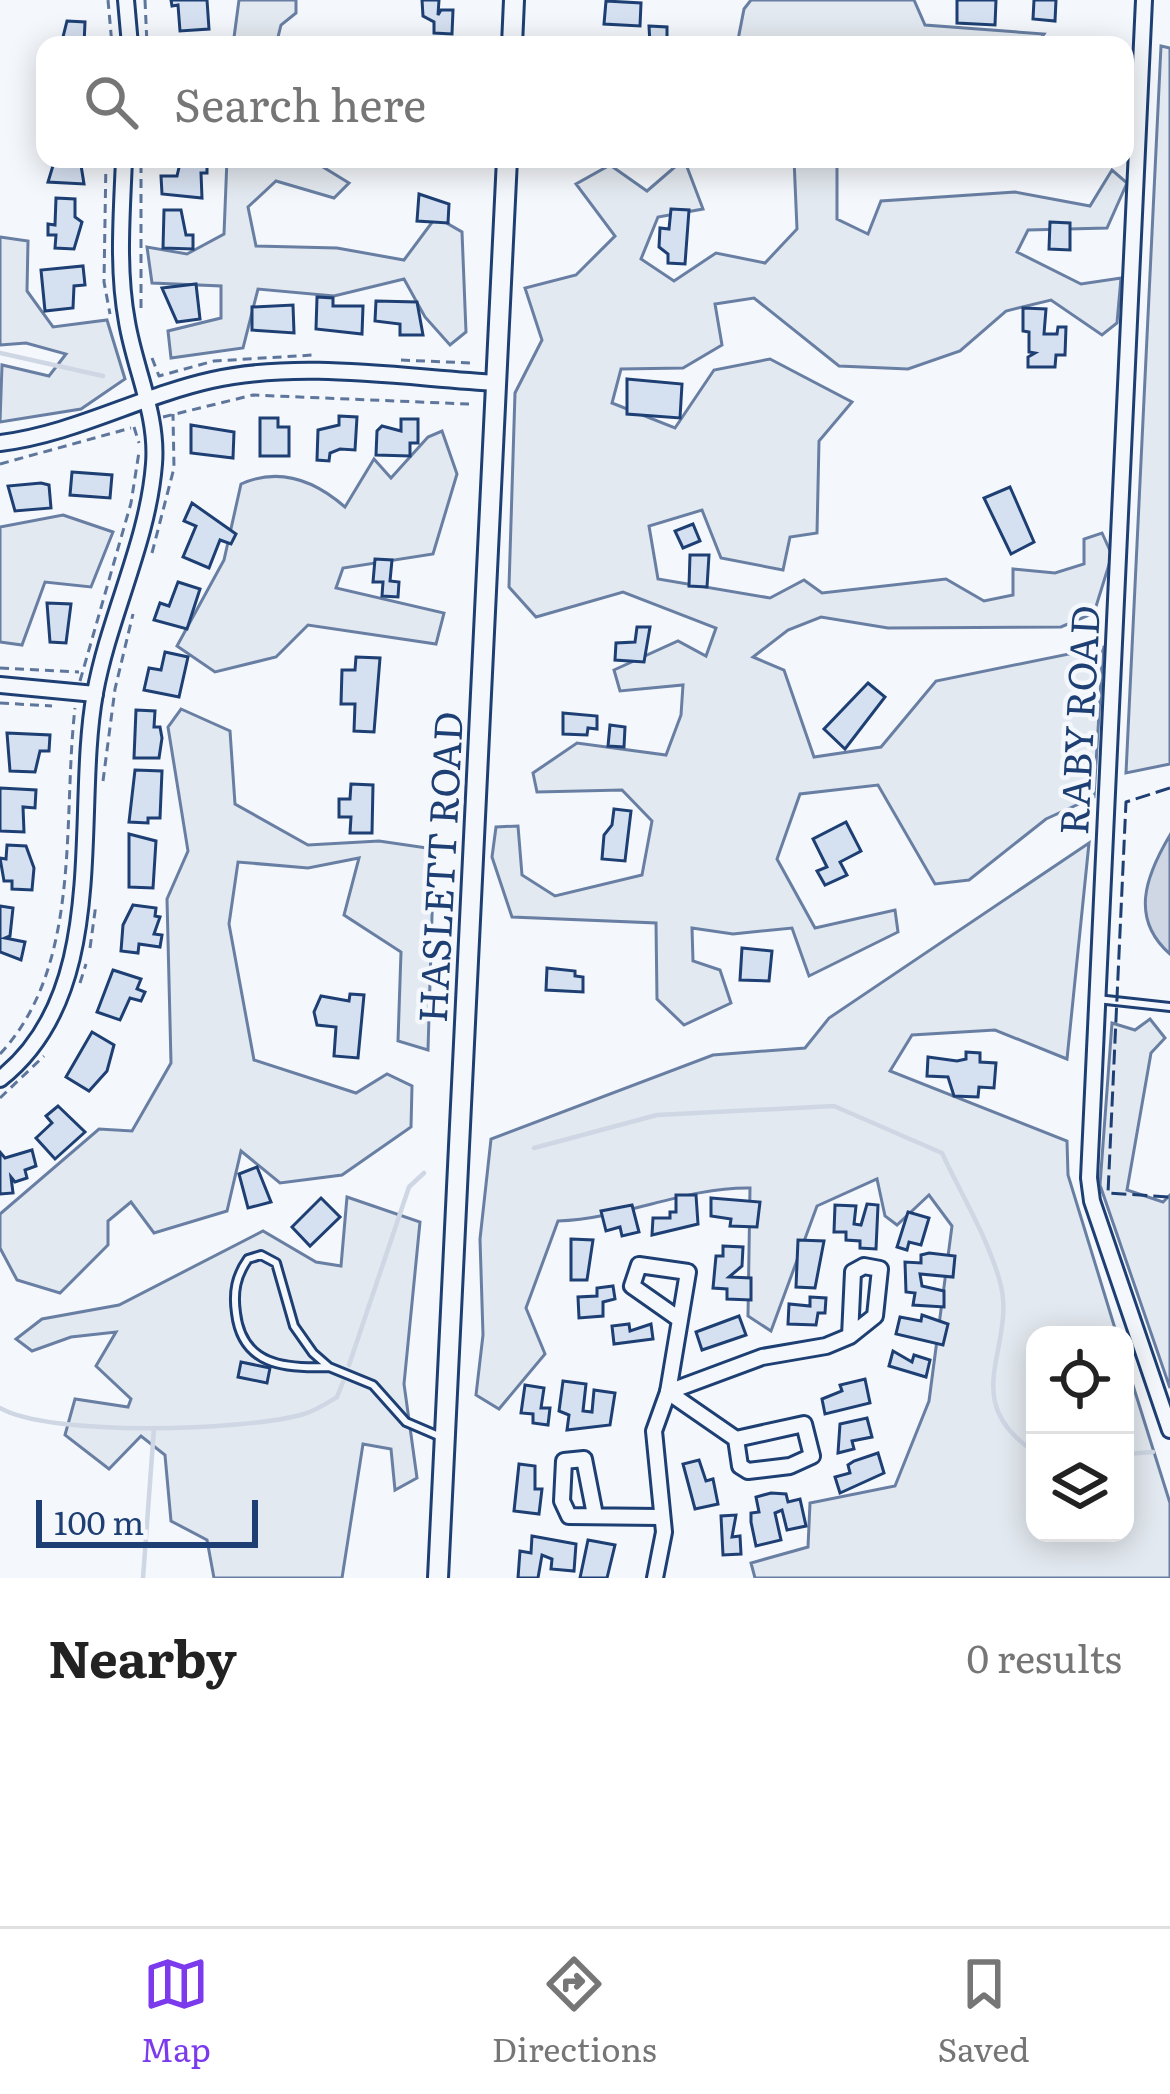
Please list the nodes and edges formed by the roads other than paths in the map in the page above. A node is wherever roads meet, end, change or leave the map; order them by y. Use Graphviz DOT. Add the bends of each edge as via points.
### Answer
graph roads {
  1 [pos="126,0"];
  2 [pos="514,0"];
  3 [pos="1144,0"];
  4 [pos="129,36"];
  5 [pos="512,36"];
  6 [pos="124,168"];
  7 [pos="507,168"];
  8 [pos="498,383"];
  9 [pos="148,400"];
  10 [pos="0,443"];
  11 [pos="0,685"];
  12 [pos="95,694"];
  13 [pos="1097,999"];
  14 [pos="1170,1007"];
  15 [pos="0,1079"];
  16 [pos="679,1319"];
  17 [pos="850,1336"];
  18 [pos="329,1367"];
  19 [pos="668,1392"];
  20 [pos="1170,1430"];
  21 [pos="444,1438"];
  22 [pos="736,1439"];
  23 [pos="595,1515"];
  24 [pos="660,1517"];
  25 [pos="438,1578"];
  26 [pos="655,1578"];
  1 -- 4 [label="street"];
  2 -- 5 [label="main road"];
  3 -- 13 [label="street, RABY ROAD"];
  6 -- 9 [label="street" via="123,296"];
  7 -- 8 [label="main road, HASLETT ROAD"];
  8 -- 9 [label="street" via="241,374"];
  8 -- 21 [label="main road, HASLETT ROAD"];
  9 -- 10 [label="street"];
  9 -- 12 [label="street" via="149,500"];
  11 -- 12 [label="street"];
  12 -- 15 [label="street" via="73,949 40,1032"];
  13 -- 14 [label="lane"];
  13 -- 20 [label="street, RABY ROAD" via="1092,1201"];
  16 -- 16 [label="street" via="688,1272 639,1265 632,1286"];
  16 -- 19 [label="street"];
  17 -- 17 [label="street" via="875,1316 880,1269 853,1272"];
  17 -- 19 [label="street" via="726,1367"];
  18 -- 18 [label="lane" via="294,1326 271,1256 248,1258 235,1303 250,1352 278,1365"];
  18 -- 21 [label="lane" via="373,1385 406,1422"];
  19 -- 22 [label="street"];
  19 -- 24 [label="street" via="654,1431"];
  21 -- 25 [label="main road, HASLETT ROAD"];
  22 -- 22 [label="street" via="748,1471 812,1456 804,1424"];
  23 -- 24 [label="street"];
  24 -- 26 [label="street"];
}
